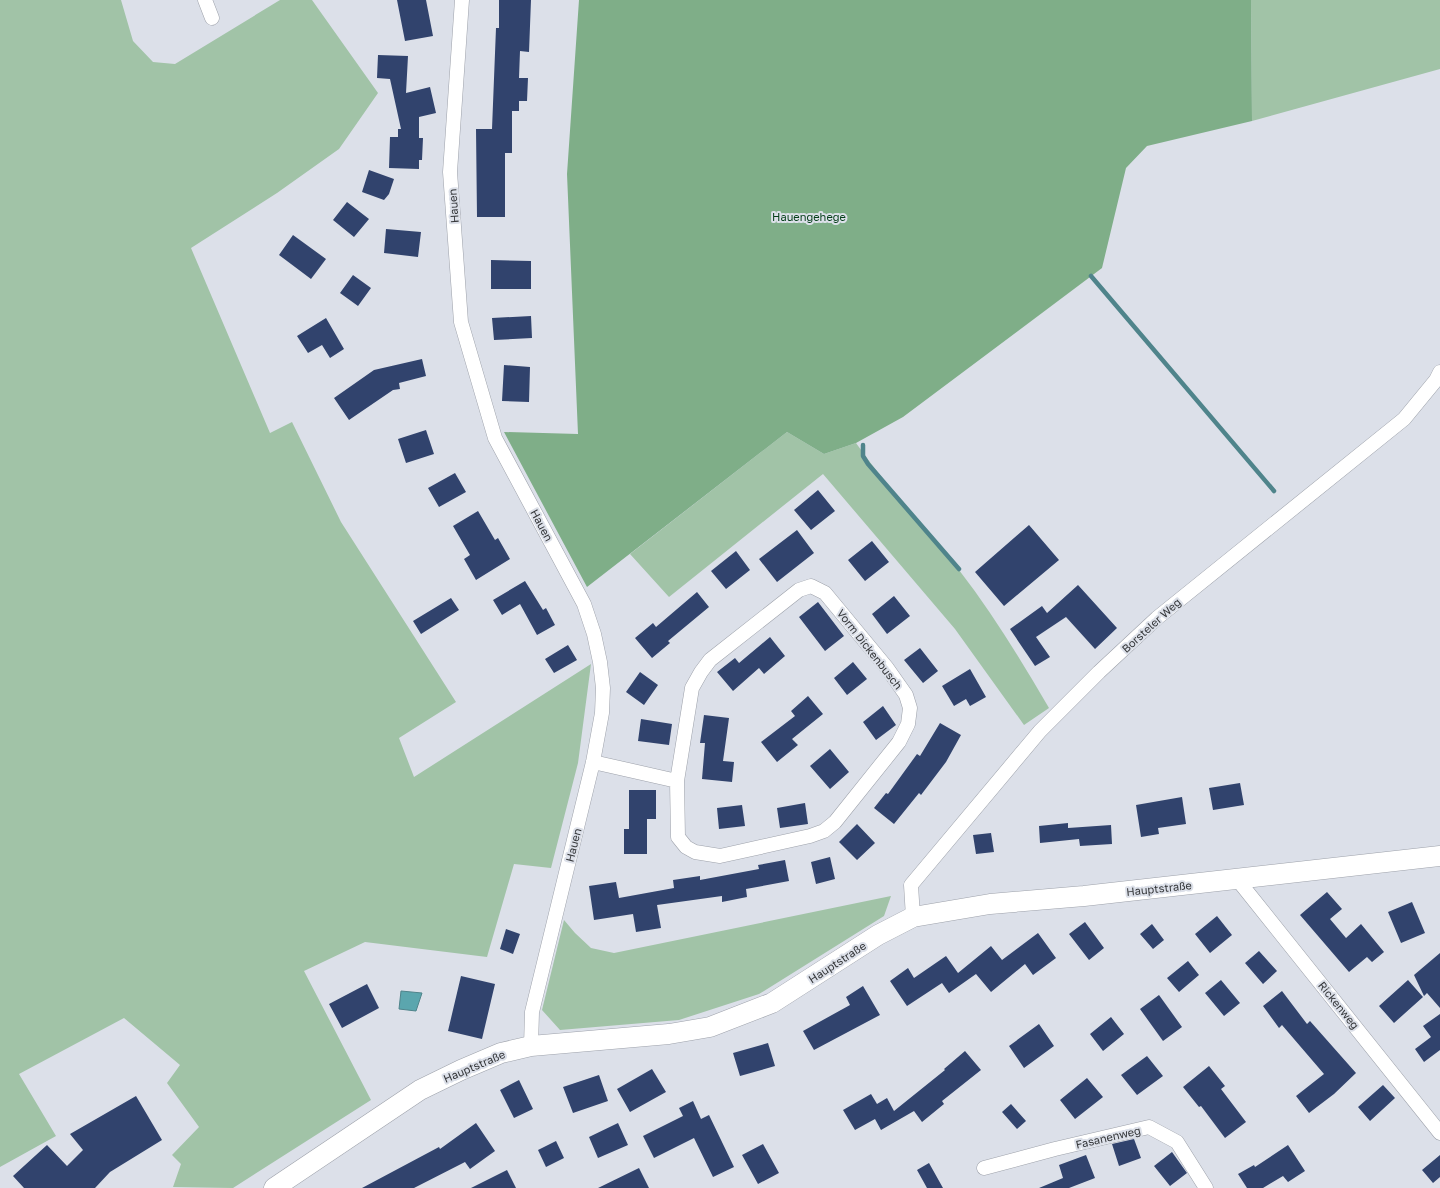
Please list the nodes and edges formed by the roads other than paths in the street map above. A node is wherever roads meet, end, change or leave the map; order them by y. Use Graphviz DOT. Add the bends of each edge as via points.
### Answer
graph roads {
  1 [pos="205,0"];
  2 [pos="462,0"];
  3 [pos="212,18"];
  4 [pos="1440,372"];
  5 [pos="593,762"];
  6 [pos="678,781"];
  7 [pos="1440,856"];
  8 [pos="1237,879"];
  9 [pos="914,917"];
  10 [pos="531,1046"];
  11 [pos="1440,1132"];
  12 [pos="984,1168"];
  13 [pos="274,1188"];
  14 [pos="1206,1188"];
  1 -- 3 [label="street"];
  2 -- 5 [label="street, Hauen" via="450,172 461,322 495,438 584,604 594,634 603,688 602,713"];
  4 -- 9 [label="street, Borsteler Weg" via="1404,419 1157,618 1040,731 911,886"];
  5 -- 6 [label="street"];
  5 -- 10 [label="street, Hauen" via="532,1012"];
  6 -- 6 [label="street, Vorm Dickenbusch" via="678,837 686,847 695,852 720,856 824,831 835,822 899,742 908,724 910,708 906,695 825,593 811,586 799,590 710,660 701,672 692,688"];
  7 -- 8 [label="main road, Hauptstraße"];
  8 -- 9 [label="main road, Hauptstraße" via="990,904"];
  8 -- 11 [label="street, Rickenweg"];
  9 -- 10 [label="main road, Hauptstraße" via="878,935 772,1003 710,1027 669,1034"];
  10 -- 13 [label="main road, Hauptstraße" via="501,1053 420,1090"];
  12 -- 14 [label="street, Fasanenweg" via="1148,1127 1177,1142"];
}
